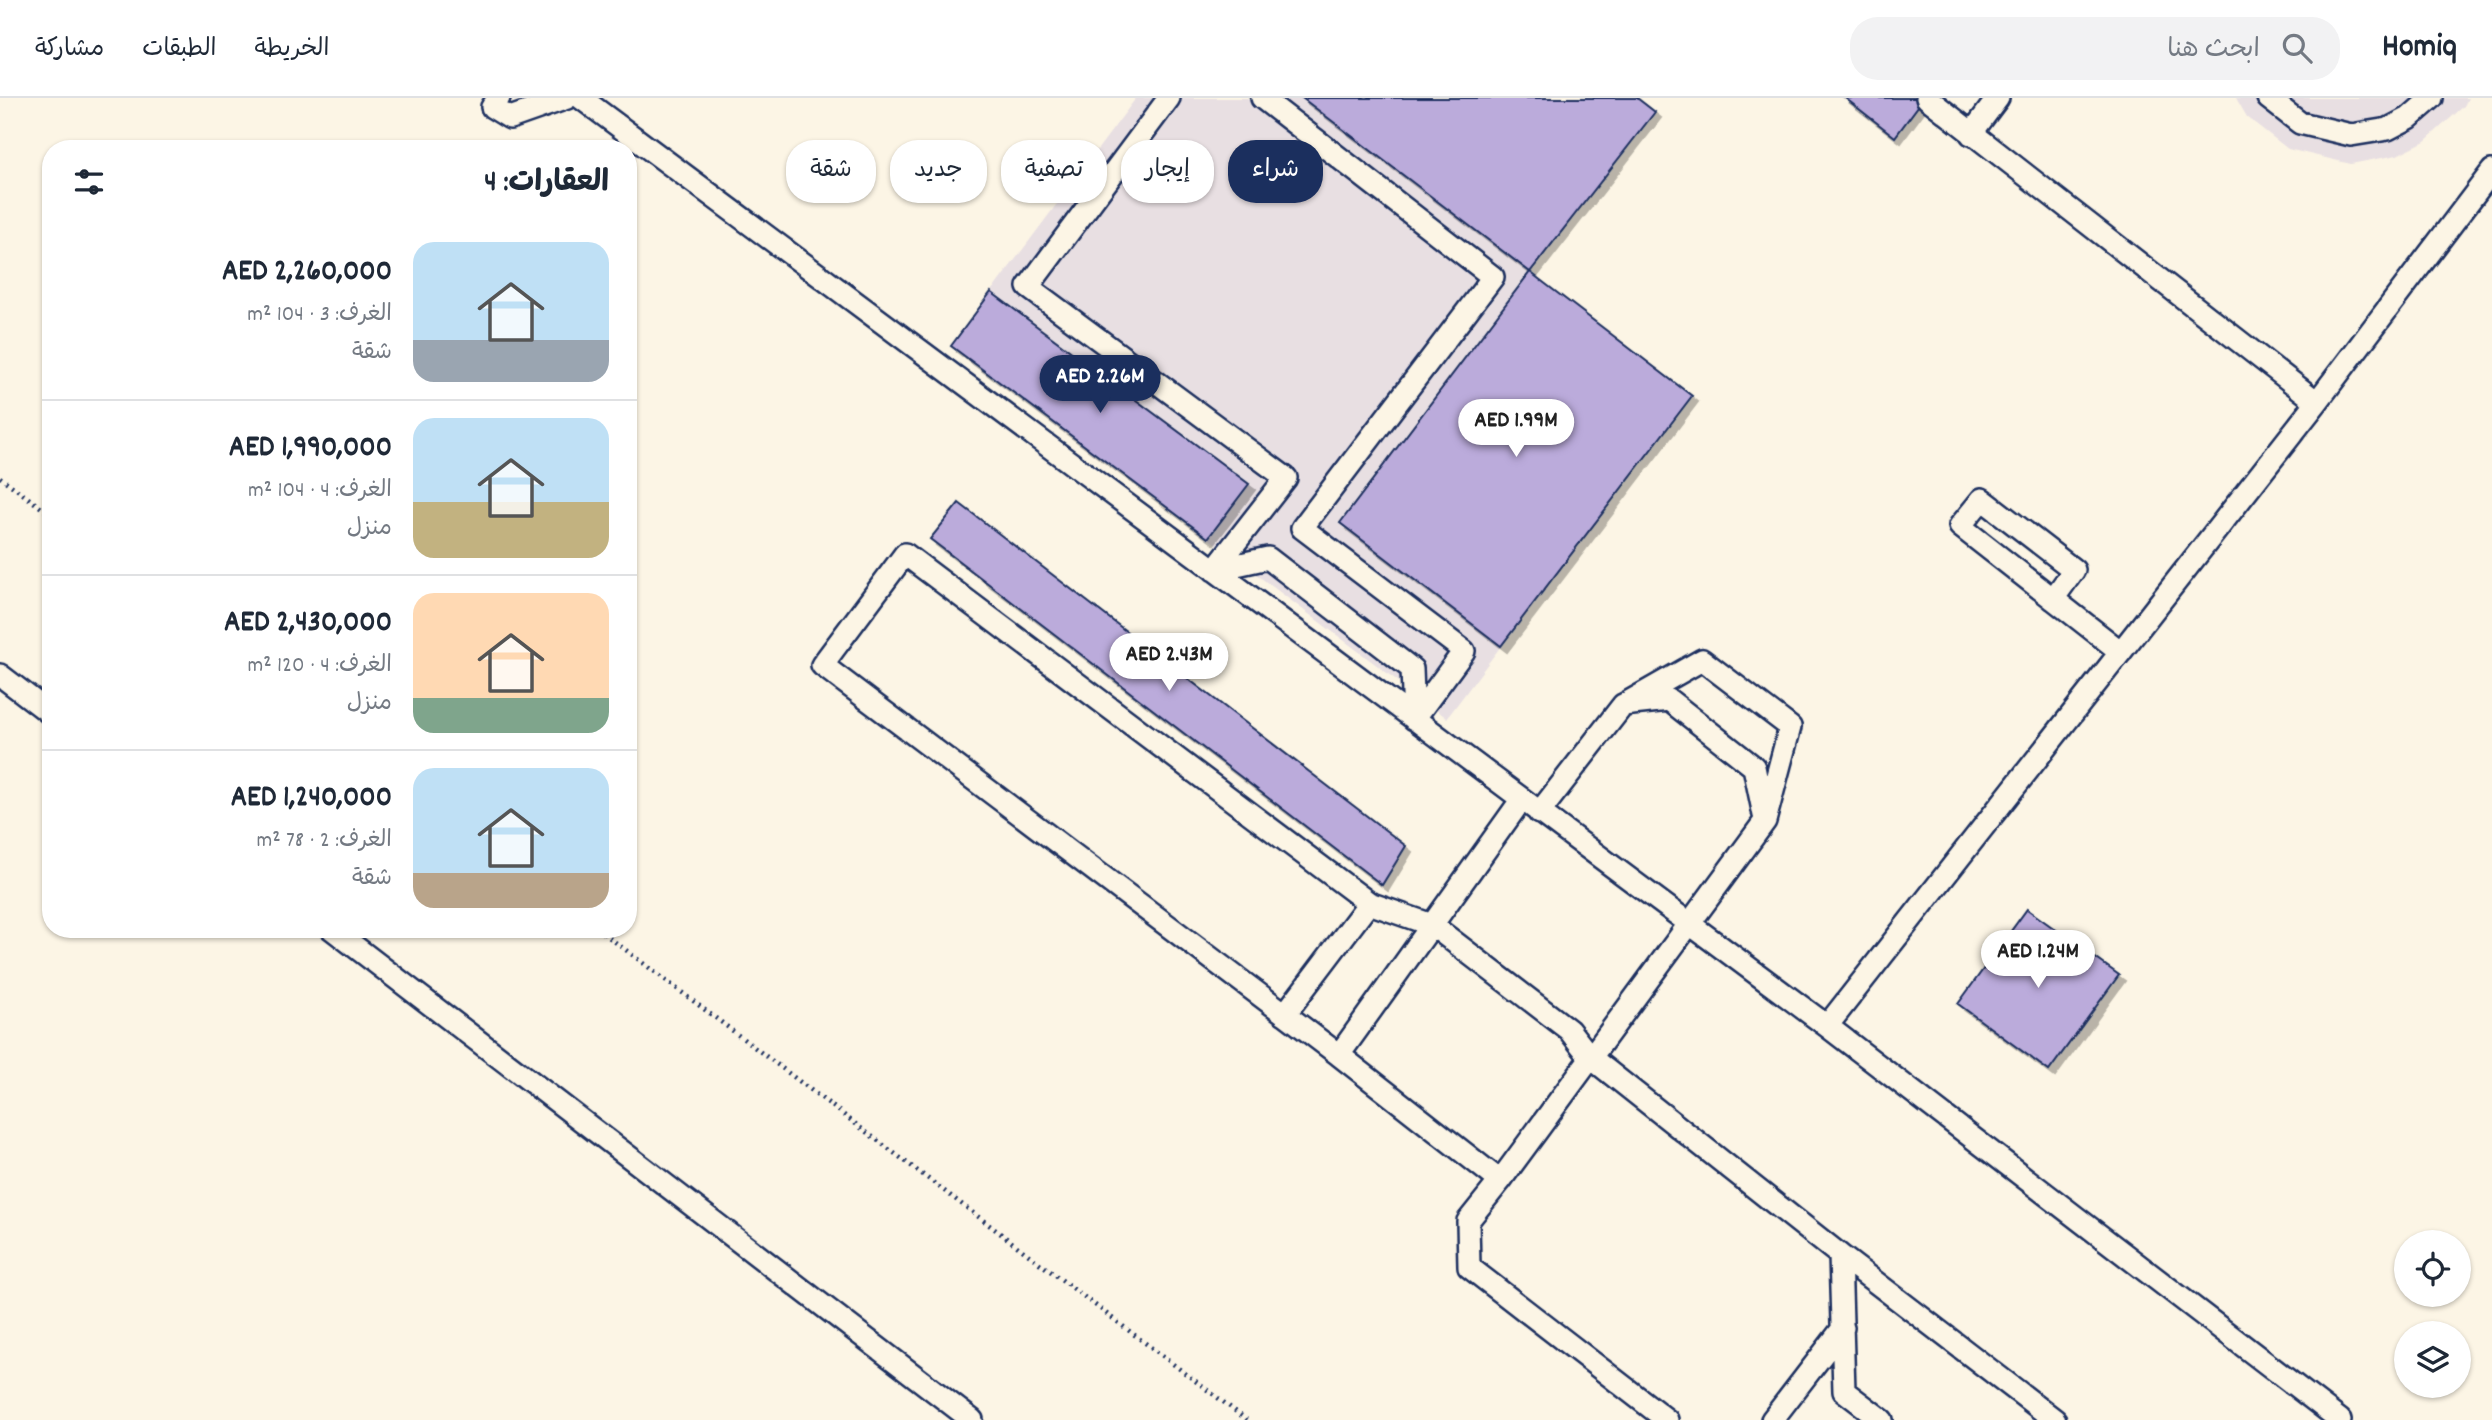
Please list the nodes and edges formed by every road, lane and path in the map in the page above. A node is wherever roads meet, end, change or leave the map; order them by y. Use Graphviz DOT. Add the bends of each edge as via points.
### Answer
graph roads {
  1 [pos="499,98"];
  2 [pos="567,98"];
  3 [pos="580,98"];
  4 [pos="1169,98"];
  5 [pos="1262,98"];
  6 [pos="1927,98"];
  7 [pos="1998,98"];
  8 [pos="2268,98"];
  9 [pos="2432,98"];
  10 [pos="1971,134"];
  11 [pos="636,140"];
  12 [pos="637,140"];
  13 [pos="2492,171"];
  14 [pos="2317,402"];
  15 [pos="0,477"];
  16 [pos="42,508"];
  17 [pos="1214,570"];
  18 [pos="2053,598"];
  19 [pos="2121,652"];
  20 [pos="0,675"];
  21 [pos="1623,705"];
  22 [pos="42,707"];
  23 [pos="1414,719"];
  24 [pos="1522,799"];
  25 [pos="1539,813"];
  26 [pos="1765,821"];
  27 [pos="1369,903"];
  28 [pos="1688,923"];
  29 [pos="1432,925"];
  30 [pos="344,938"];
  31 [pos="610,938"];
  32 [pos="1285,1014"];
  33 [pos="1827,1026"];
  34 [pos="1339,1055"];
  35 [pos="1590,1057"];
  36 [pos="1500,1181"];
  37 [pos="1840,1255"];
  38 [pos="1843,1328"];
  39 [pos="972,1420"];
  40 [pos="1247,1420"];
  41 [pos="1667,1420"];
  42 [pos="1772,1420"];
  43 [pos="1882,1420"];
  44 [pos="2055,1420"];
  45 [pos="2340,1420"];
  1 -- 2 [label="lane" via="492,107 510,118"];
  3 -- 11 [label="lane"];
  4 -- 17 [label="lane" via="1028,287 1286,478"];
  5 -- 23 [label="lane" via="1493,277 1302,528 1464,651"];
  6 -- 10 [label="lane"];
  7 -- 10 [label="lane"];
  8 -- 9 [label="lane" via="2300,123 2351,135 2388,129"];
  10 -- 14 [label="lane"];
  12 -- 17 [label="lane"];
  13 -- 14 [label="lane"];
  14 -- 19 [label="lane"];
  15 -- 16 [label="path"];
  17 -- 23 [label="lane"];
  17 -- 23 [label="lane" via="1268,558 1412,669"];
  18 -- 18 [label="lane" via="2074,570 1982,499 1960,526"];
  18 -- 19 [label="lane"];
  19 -- 33 [label="lane"];
  20 -- 22 [label="lane"];
  21 -- 25 [label="lane"];
  21 -- 26 [label="lane" via="1669,700 1754,766"];
  21 -- 26 [label="lane" via="1703,660 1790,727"];
  23 -- 24 [label="lane"];
  24 -- 25 [label="lane"];
  24 -- 29 [label="lane"];
  25 -- 28 [label="lane"];
  26 -- 28 [label="lane"];
  27 -- 29 [label="lane"];
  27 -- 32 [label="lane"];
  27 -- 32 [label="lane" via="905,554 822,665"];
  28 -- 33 [label="lane"];
  28 -- 35 [label="lane"];
  29 -- 34 [label="lane"];
  29 -- 35 [label="lane" via="1569,1030"];
  30 -- 39 [label="lane"];
  31 -- 40 [label="path"];
  32 -- 34 [label="lane"];
  33 -- 45 [label="lane"];
  34 -- 36 [label="lane"];
  35 -- 36 [label="lane"];
  35 -- 37 [label="lane"];
  36 -- 41 [label="lane" via="1468,1221 1469,1267"];
  37 -- 38 [label="lane"];
  37 -- 44 [label="lane"];
  38 -- 42 [label="lane"];
  38 -- 43 [label="lane" via="1844,1391"];
}
